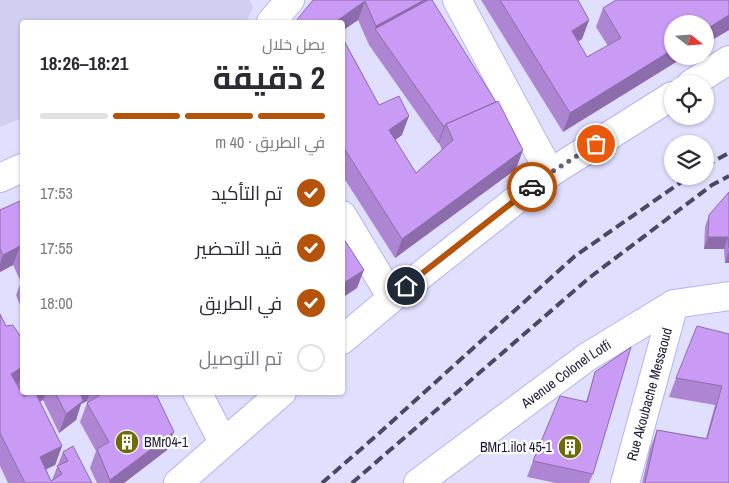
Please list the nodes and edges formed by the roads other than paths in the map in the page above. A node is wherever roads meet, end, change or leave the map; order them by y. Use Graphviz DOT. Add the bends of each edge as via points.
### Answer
graph roads {
  1 [pos="456,0"];
  2 [pos="729,60"];
  3 [pos="705,75"];
  4 [pos="664,101"];
  5 [pos="20,169"];
  6 [pos="550,173"];
  7 [pos="0,178"];
  8 [pos="345,220"];
  9 [pos="729,296"];
  10 [pos="392,298"];
  11 [pos="674,304"];
  12 [pos="345,337"];
  13 [pos="199,395"];
  14 [pos="278,395"];
  15 [pos="223,442"];
  16 [pos="178,483"];
  17 [pos="418,483"];
  18 [pos="625,483"];
  1 -- 6 [label="street"];
  2 -- 3 [label="street"];
  4 -- 6 [label="street"];
  5 -- 7 [label="street"];
  6 -- 10 [label="street"];
  8 -- 10 [label="street"];
  9 -- 11 [label="street, Avenue Colonel Lotfi"];
  10 -- 12 [label="street"];
  11 -- 17 [label="street, Avenue Colonel Lotfi" via="587,358"];
  11 -- 18 [label="street, Rue Akoubache Messaoud"];
  13 -- 15 [label="street"];
  14 -- 15 [label="street"];
  15 -- 16 [label="street"];
}
